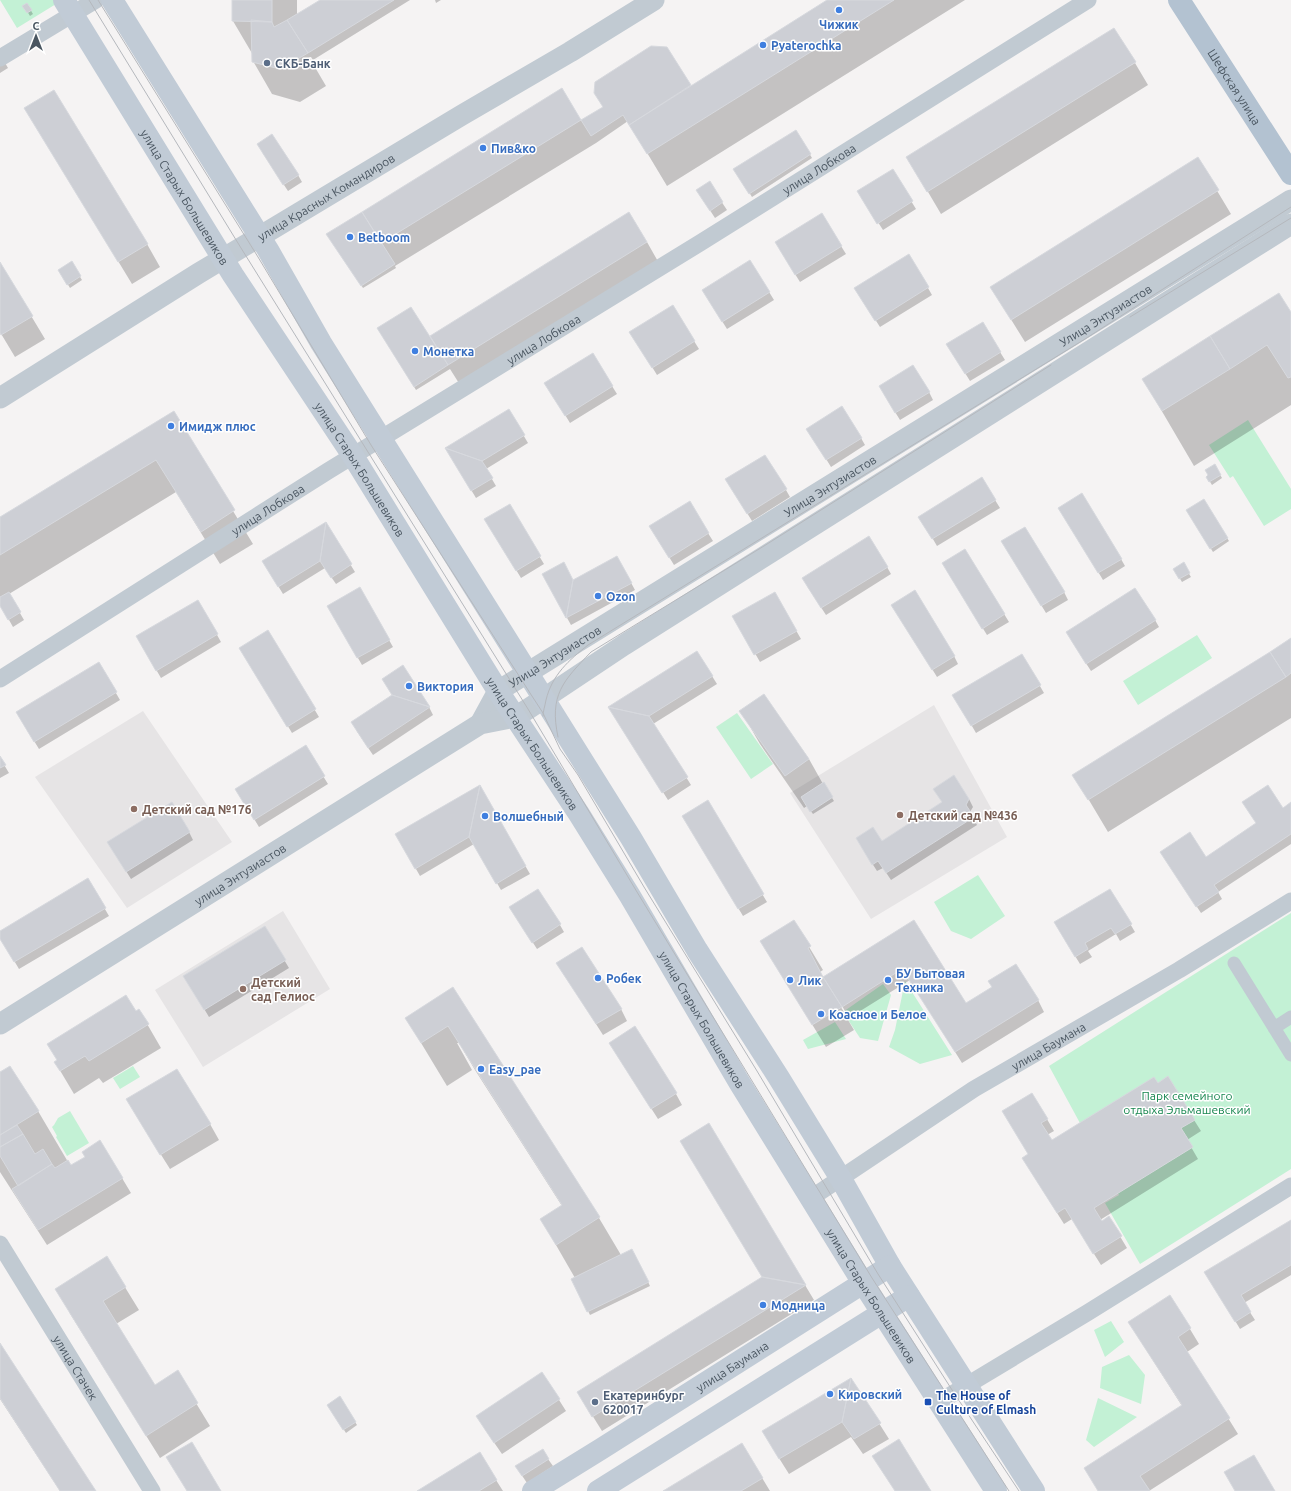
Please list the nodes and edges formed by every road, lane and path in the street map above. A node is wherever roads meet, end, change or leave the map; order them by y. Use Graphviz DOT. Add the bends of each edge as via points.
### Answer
graph roads {
  1 [pos="96,0"];
  2 [pos="112,0"];
  3 [pos="654,0"];
  4 [pos="1088,0"];
  5 [pos="1179,0"];
  6 [pos="68,7"];
  7 [pos="0,58"];
  8 [pos="1291,174"];
  9 [pos="1291,200"];
  10 [pos="1291,224"];
  11 [pos="260,236"];
  12 [pos="223,258"];
  13 [pos="0,398"];
  14 [pos="381,438"];
  15 [pos="353,456"];
  16 [pos="528,673"];
  17 [pos="0,679"];
  18 [pos="498,691"];
  19 [pos="544,698"];
  20 [pos="515,718"];
  21 [pos="480,724"];
  22 [pos="1291,901"];
  23 [pos="1234,963"];
  24 [pos="1291,1017"];
  25 [pos="0,1024"];
  26 [pos="1274,1028"];
  27 [pos="1290,1050"];
  28 [pos="841,1179"];
  29 [pos="1291,1186"];
  30 [pos="811,1198"];
  31 [pos="0,1244"];
  32 [pos="890,1266"];
  33 [pos="863,1283"];
  34 [pos="909,1296"];
  35 [pos="882,1313"];
  36 [pos="967,1386"];
  37 [pos="939,1402"];
  38 [pos="1031,1490"];
  39 [pos="152,1491"];
  40 [pos="533,1491"];
  41 [pos="598,1491"];
  42 [pos="996,1491"];
  1 -- 6 [label="street"];
  2 -- 11 [label="main road"];
  3 -- 11 [label="street, улица Красных Командиров"];
  4 -- 14 [label="street, улица Лобкова"];
  5 -- 8 [label="main road, Шефская улица"];
  6 -- 7 [label="street"];
  6 -- 12 [label="main road, улица Старых Большевиков"];
  9 -- 16 [label="street, Улица Энтузиастов"];
  10 -- 19 [label="street, Улица Энтузиастов"];
  11 -- 12 [label="street, улица Красных Командиров"];
  11 -- 14 [label="main road" via="321,343"];
  12 -- 13 [label="street, улица Красных Командиров"];
  12 -- 15 [label="main road, улица Старых Большевиков"];
  14 -- 15 [label="street, улица Лобкова"];
  14 -- 16 [label="main road"];
  15 -- 17 [label="street, улица Лобкова"];
  15 -- 18 [label="main road, улица Старых Большевиков"];
  16 -- 18 [label="street, Улица Энтузиастов"];
  16 -- 19 [label="main road"];
  18 -- 20 [label="main road, улица Старых Большевиков"];
  18 -- 21 [label="street, Улица Энтузиастов"];
  19 -- 20 [label="street, Улица Энтузиастов"];
  19 -- 28 [label="main road" via="697,950"];
  20 -- 21 [label="street, Улица Энтузиастов"];
  20 -- 30 [label="main road, улица Старых Большевиков" via="626,890"];
  21 -- 25 [label="street, улица Энтузиастов"];
  22 -- 28 [label="street, улица Баумана" via="974,1090"];
  23 -- 26 [label="street"];
  24 -- 26 [label="street"];
  26 -- 27 [label="street"];
  28 -- 30 [label="street, улица Баумана"];
  28 -- 32 [label="main road"];
  29 -- 36 [label="street"];
  30 -- 33 [label="main road, улица Старых Большевиков"];
  31 -- 39 [label="street, улица Стачек"];
  32 -- 33 [label="main road, улица Баумана"];
  32 -- 34 [label="main road"];
  33 -- 35 [label="main road, улица Старых Большевиков"];
  33 -- 40 [label="main road, улица Баумана"];
  34 -- 35 [label="main road"];
  34 -- 36 [label="main road"];
  35 -- 37 [label="main road, улица Старых Большевиков"];
  35 -- 41 [label="main road"];
  36 -- 37 [label="street"];
  36 -- 38 [label="main road"];
  37 -- 42 [label="main road, улица Старых Большевиков"];
}
